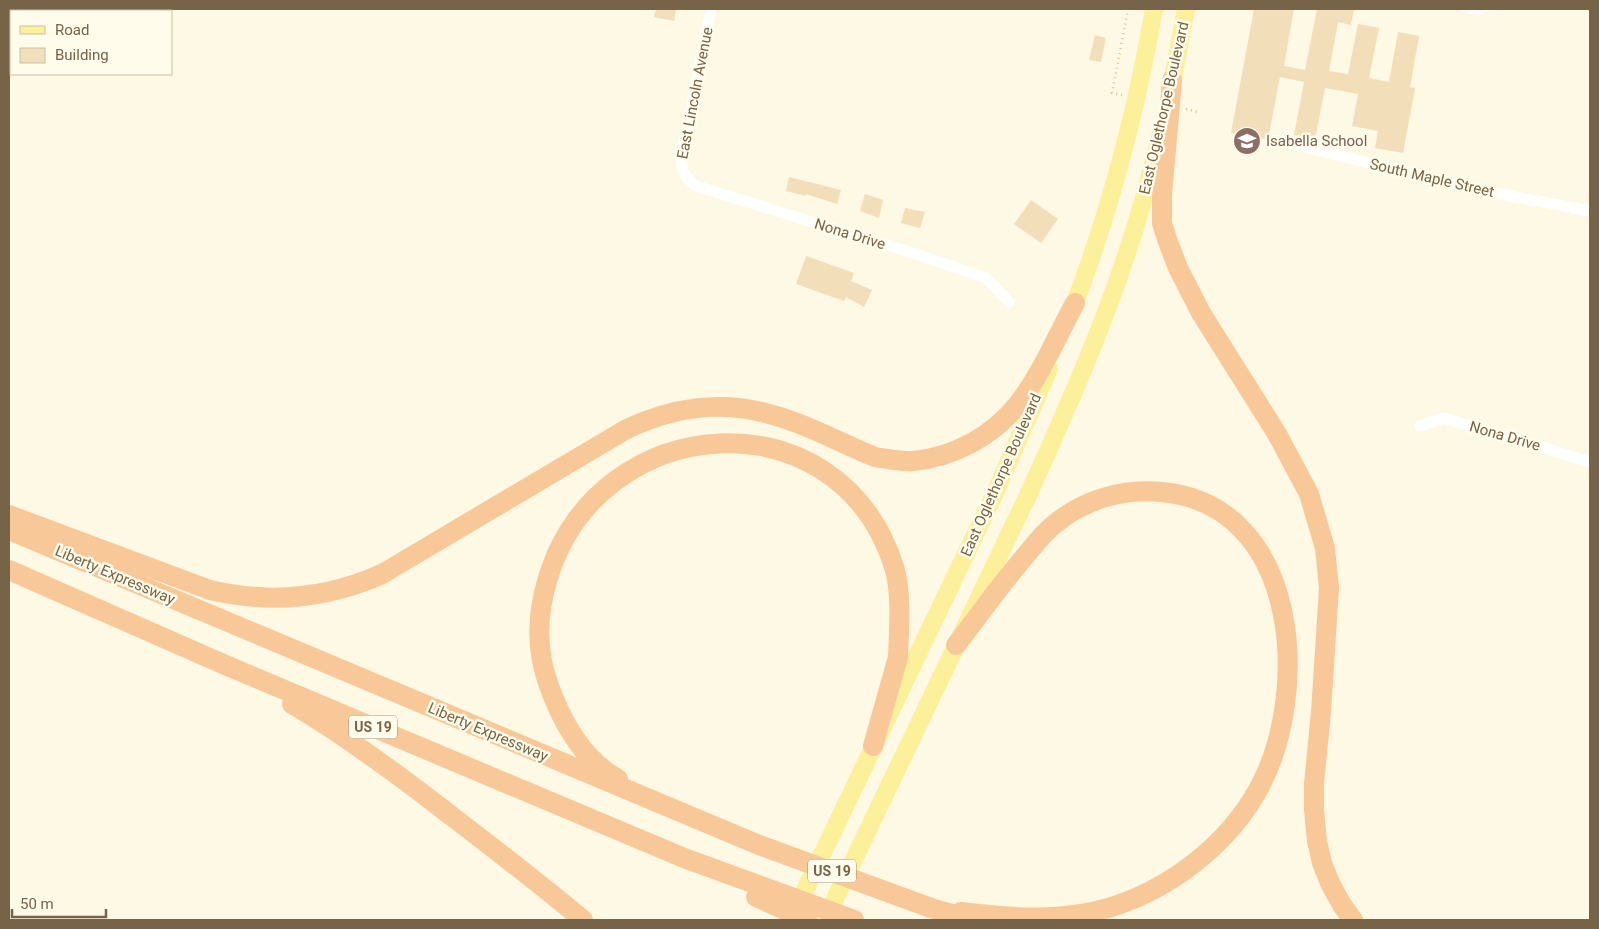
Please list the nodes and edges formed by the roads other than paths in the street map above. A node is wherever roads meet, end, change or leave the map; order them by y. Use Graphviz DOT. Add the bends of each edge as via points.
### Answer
graph roads {
  1 [pos="711,9"];
  2 [pos="1154,9"];
  3 [pos="1186,9"];
  4 [pos="1463,9"];
  5 [pos="1486,9"];
  6 [pos="1172,80"];
  7 [pos="1275,140"];
  8 [pos="685,176"];
  9 [pos="1590,211"];
  10 [pos="1009,302"];
  11 [pos="1075,304"];
  12 [pos="1420,426"];
  13 [pos="1590,462"];
  14 [pos="9,515"];
  15 [pos="9,530"];
  16 [pos="9,570"];
  17 [pos="956,645"];
  18 [pos="223,664"];
  19 [pos="873,746"];
  20 [pos="679,812"];
  21 [pos="737,883"];
  22 [pos="931,908"];
  23 [pos="583,920"];
  24 [pos="791,920"];
  25 [pos="807,920"];
  26 [pos="825,920"];
  27 [pos="854,920"];
  28 [pos="973,920"];
  29 [pos="1352,920"];
  1 -- 8 [label="street, East Lincoln Avenue" via="682,152 681,168"];
  2 -- 11 [label="main road, East Oglethorpe Boulevard" via="1132,116"];
  3 -- 6 [label="main road, East Oglethorpe Boulevard"];
  4 -- 5 [label="lane" via="1480,12"];
  6 -- 17 [label="main road, East Oglethorpe Boulevard" via="1162,133 1140,213 1091,349 1030,491"];
  6 -- 29 [label="highway" via="1162,224 1178,268 1202,313 1310,494 1325,548 1329,588 1314,810 1322,863"];
  7 -- 9 [label="street, South Maple Street" via="1479,190"];
  8 -- 10 [label="street, Nona Drive" via="696,186 986,278"];
  11 -- 14 [label="highway" via="1019,403 988,433 959,449 928,459 890,460 760,412 733,407 677,411 625,430 382,574 327,593 288,599 229,595"];
  11 -- 19 [label="main road, East Oglethorpe Boulevard" via="996,491"];
  12 -- 13 [label="street, Nona Drive" via="1444,418"];
  15 -- 20 [label="highway, Liberty Expressway / US 19"];
  16 -- 18 [label="highway, US 19"];
  17 -- 22 [label="highway" via="1005,579 1055,523 1074,510 1111,495 1171,492 1207,503 1225,513 1251,538 1263,557 1275,585 1285,627 1288,652 1286,694 1277,747 1258,791 1224,836 1190,866 1160,886 1108,908 1049,918 995,916"];
  17 -- 26 [label="main road, East Oglethorpe Boulevard"];
  18 -- 21 [label="highway, US 19"];
  18 -- 23 [label="highway" via="314,717 369,754"];
  19 -- 20 [label="highway" via="898,657 899,608 896,574 876,525 850,492 832,477 808,462 767,448 720,443 697,445 661,455 629,470 608,485 574,523 551,568 540,609 539,634 541,660 555,702 584,751 609,774"];
  19 -- 24 [label="main road, East Oglethorpe Boulevard"];
  20 -- 22 [label="highway, Liberty Expressway / US 19" via="759,846"];
  21 -- 25 [label="highway"];
  21 -- 27 [label="highway, US 19"];
  22 -- 28 [label="highway, Liberty Expressway / US 19"];
}
